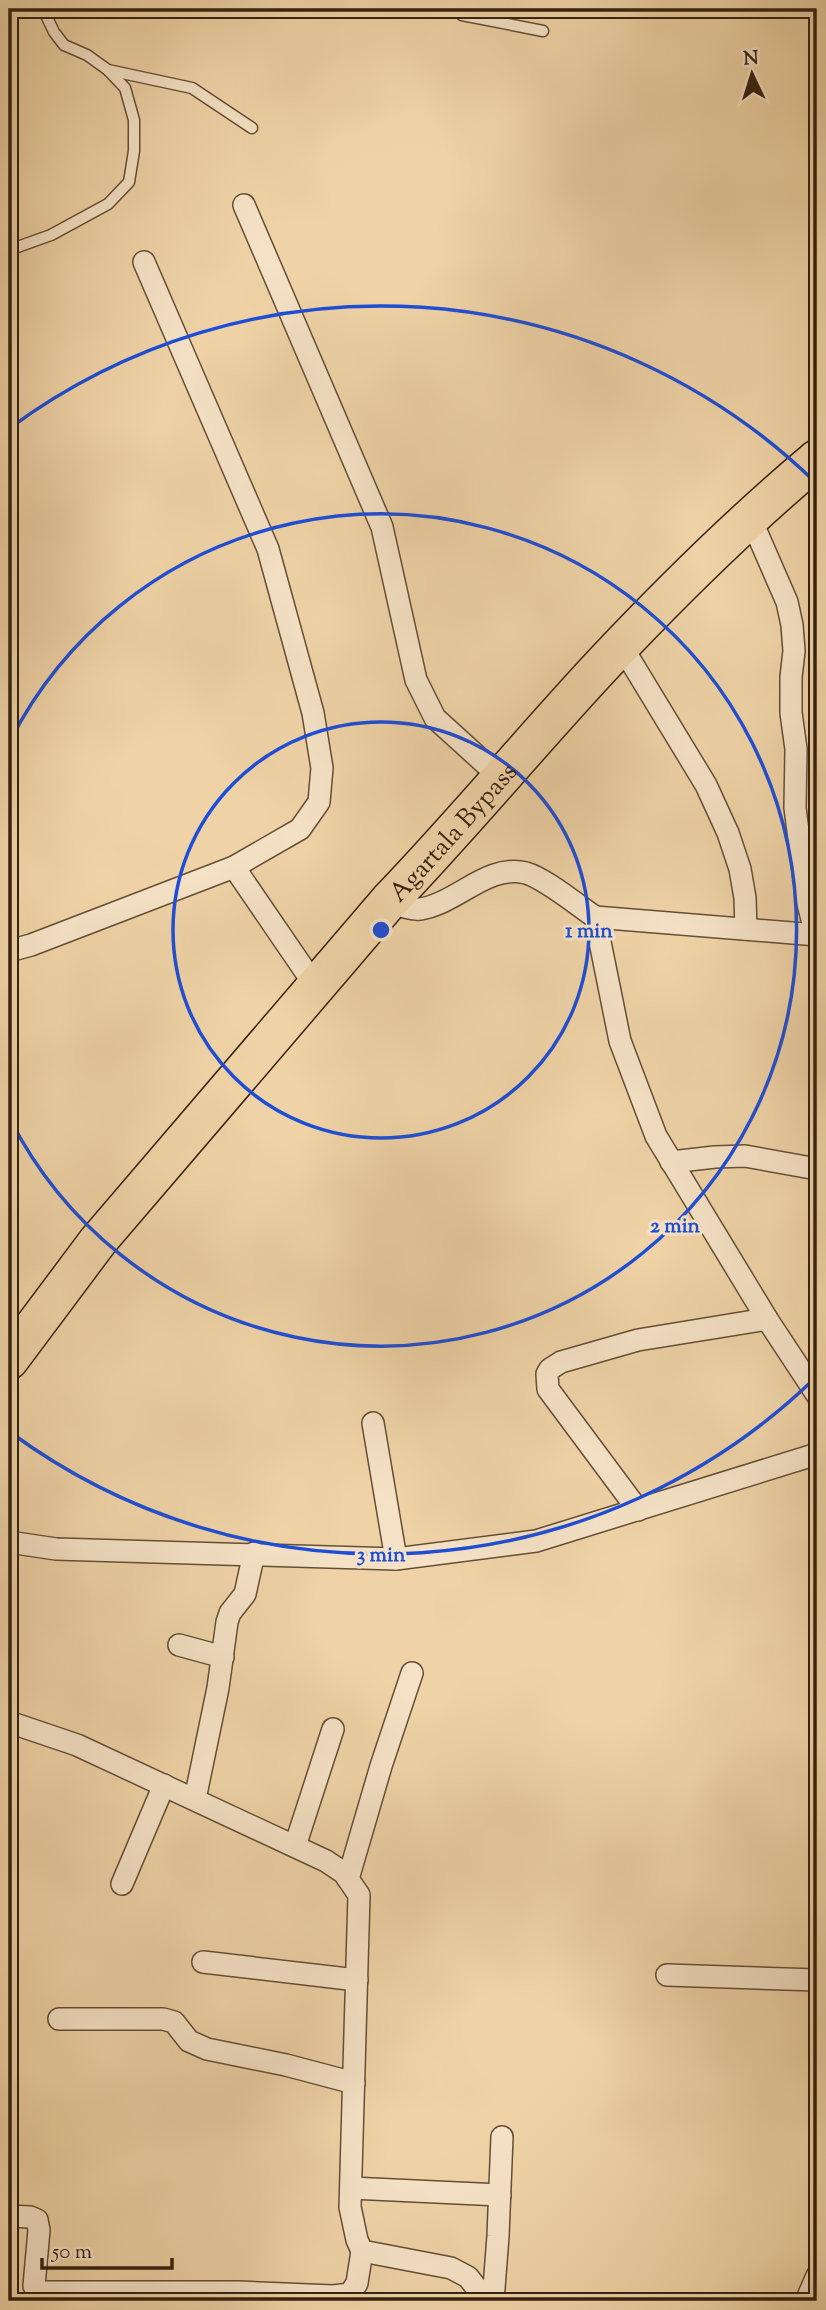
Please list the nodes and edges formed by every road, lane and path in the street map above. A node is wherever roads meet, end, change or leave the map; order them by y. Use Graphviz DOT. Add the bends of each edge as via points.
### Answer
graph roads {
  1 [pos="43,9"];
  2 [pos="455,9"];
  3 [pos="543,31"];
  4 [pos="108,70"];
  5 [pos="252,128"];
  6 [pos="244,205"];
  7 [pos="9,250"];
  8 [pos="144,262"];
  9 [pos="817,458"];
  10 [pos="750,517"];
  11 [pos="621,645"];
  12 [pos="501,778"];
  13 [pos="234,867"];
  14 [pos="389,901"];
  15 [pos="594,917"];
  16 [pos="746,929"];
  17 [pos="816,935"];
  18 [pos="9,951"];
  19 [pos="316,987"];
  20 [pos="671,1162"];
  21 [pos="817,1169"];
  22 [pos="767,1319"];
  23 [pos="9,1360"];
  24 [pos="817,1395"];
  25 [pos="373,1423"];
  26 [pos="817,1454"];
  27 [pos="638,1510"];
  28 [pos="9,1542"];
  29 [pos="254,1553"];
  30 [pos="396,1559"];
  31 [pos="179,1645"];
  32 [pos="222,1657"];
  33 [pos="412,1672"];
  34 [pos="9,1722"];
  35 [pos="333,1728"];
  36 [pos="164,1785"];
  37 [pos="195,1799"];
  38 [pos="295,1846"];
  39 [pos="348,1879"];
  40 [pos="122,1884"];
  41 [pos="204,1962"];
  42 [pos="667,1975"];
  43 [pos="357,1980"];
  44 [pos="817,1980"];
  45 [pos="59,2019"];
  46 [pos="354,2083"];
  47 [pos="502,2137"];
  48 [pos="351,2188"];
  49 [pos="500,2195"];
  50 [pos="9,2216"];
  51 [pos="362,2250"];
  52 [pos="817,2276"];
  53 [pos="62,2297"];
  54 [pos="487,2301"];
  55 [pos="493,2301"];
  56 [pos="806,2301"];
  1 -- 4 [label="lane" via="64,45"];
  2 -- 3 [label="lane" via="462,15"];
  4 -- 5 [label="lane" via="192,88"];
  4 -- 7 [label="lane" via="125,88 134,120 130,182 108,204 51,235"];
  6 -- 12 [label="street" via="382,527 416,680 435,718"];
  8 -- 13 [label="street" via="268,549 313,713 322,768 319,802 300,829"];
  9 -- 10 [label="highway, Agartala Bypass"];
  10 -- 11 [label="highway, Agartala Bypass"];
  10 -- 17 [label="street" via="787,602 792,625 795,808"];
  11 -- 12 [label="highway, Agartala Bypass"];
  11 -- 16 [label="street" via="706,786 728,833 740,869"];
  12 -- 14 [label="highway, Agartala Bypass"];
  13 -- 18 [label="street"];
  13 -- 19 [label="street"];
  14 -- 15 [label="street" via="421,909 501,872 525,873"];
  14 -- 19 [label="highway, Agartala Bypass"];
  15 -- 16 [label="street"];
  15 -- 20 [label="street" via="620,1041 656,1136"];
  16 -- 17 [label="street"];
  19 -- 23 [label="highway, Agartala Bypass" via="98,1241"];
  20 -- 21 [label="street" via="745,1156"];
  20 -- 22 [label="street"];
  22 -- 24 [label="street"];
  22 -- 27 [label="street" via="638,1340 550,1368 548,1389"];
  25 -- 30 [label="street"];
  26 -- 27 [label="street"];
  27 -- 30 [label="street" via="536,1541"];
  28 -- 29 [label="street" via="57,1549"];
  29 -- 30 [label="street"];
  29 -- 32 [label="street" via="245,1594 230,1612"];
  31 -- 32 [label="street"];
  32 -- 37 [label="street"];
  33 -- 39 [label="street"];
  34 -- 36 [label="street" via="77,1745"];
  35 -- 38 [label="street"];
  36 -- 37 [label="street"];
  36 -- 40 [label="street"];
  37 -- 38 [label="street"];
  38 -- 39 [label="street" via="326,1861"];
  39 -- 43 [label="street" via="359,1895"];
  41 -- 43 [label="street"];
  42 -- 44 [label="street"];
  43 -- 46 [label="street"];
  45 -- 46 [label="street" via="163,2019 174,2022 189,2041 207,2049"];
  46 -- 48 [label="street"];
  47 -- 49 [label="street"];
  48 -- 49 [label="street"];
  48 -- 51 [label="street" via="350,2207"];
  49 -- 55 [label="street"];
  50 -- 53 [label="street" via="37,2220 34,2286 38,2292"];
  51 -- 53 [label="street" via="357,2283 350,2294"];
  51 -- 54 [label="street" via="451,2269 468,2277"];
  52 -- 56 [label="street"];
}
